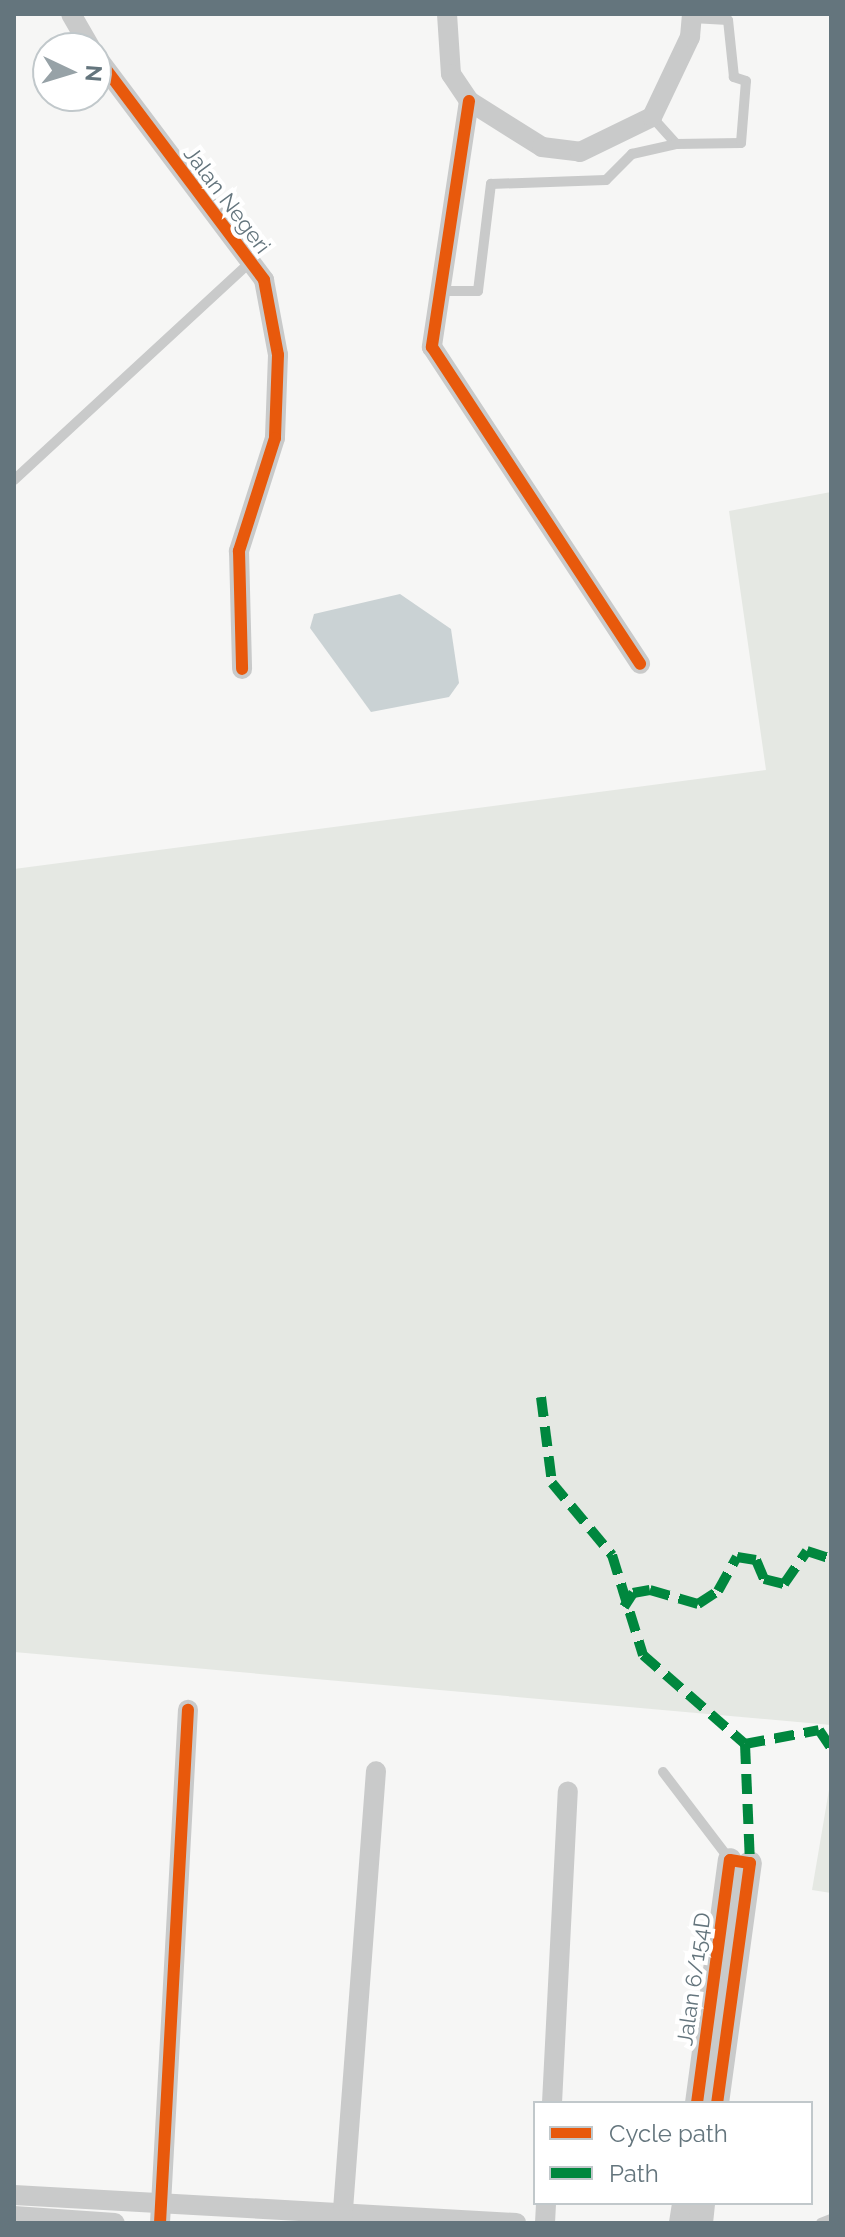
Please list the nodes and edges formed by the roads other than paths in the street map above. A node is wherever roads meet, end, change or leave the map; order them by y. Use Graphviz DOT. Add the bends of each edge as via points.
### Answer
graph roads {
  1 [pos="71,14"];
  2 [pos="447,14"];
  3 [pos="692,16"];
  4 [pos="82,32"];
  5 [pos="112,77"];
  6 [pos="469,101"];
  7 [pos="652,117"];
  8 [pos="676,144"];
  9 [pos="250,262"];
  10 [pos="440,291"];
  11 [pos="14,480"];
  12 [pos="640,664"];
  13 [pos="242,669"];
  14 [pos="188,1710"];
  15 [pos="376,1771"];
  16 [pos="663,1772"];
  17 [pos="568,1791"];
  18 [pos="740,1861"];
  19 [pos="552,2101"];
  20 [pos="697,2101"];
  21 [pos="717,2101"];
  22 [pos="14,2195"];
  23 [pos="91,2215"];
  24 [pos="160,2215"];
  25 [pos="14,2216"];
  26 [pos="342,2219"];
  27 [pos="831,2219"];
  28 [pos="379,2220"];
  29 [pos="115,2223"];
  30 [pos="516,2223"];
  31 [pos="821,2223"];
  1 -- 4 [label="street"];
  2 -- 6 [label="street" via="451,74"];
  3 -- 7 [label="street" via="690,37"];
  3 -- 8 [label="lane" via="728,20 734,77 746,81 745,126 741,143"];
  5 -- 9 [label="street, Jalan Negeri"];
  6 -- 7 [label="street" via="542,147 580,152"];
  6 -- 10 [label="street"];
  7 -- 8 [label="lane"];
  8 -- 10 [label="lane" via="632,154 606,180 491,184 478,291"];
  9 -- 11 [label="lane"];
  9 -- 13 [label="street, Jalan Negeri" via="264,280 278,355 275,438 239,551"];
  10 -- 12 [label="street" via="432,347"];
  14 -- 24 [label="street"];
  15 -- 26 [label="street"];
  16 -- 18 [label="lane"];
  17 -- 19 [label="street"];
  18 -- 20 [label="street, Jalan 6/154D"];
  18 -- 21 [label="street, Jalan 6/154D"];
  22 -- 23 [label="street"];
  23 -- 24 [label="street"];
  23 -- 25 [label="street"];
  23 -- 29 [label="street"];
  24 -- 26 [label="street"];
  26 -- 28 [label="street"];
  27 -- 31 [label="lane"];
  28 -- 30 [label="street"];
}
